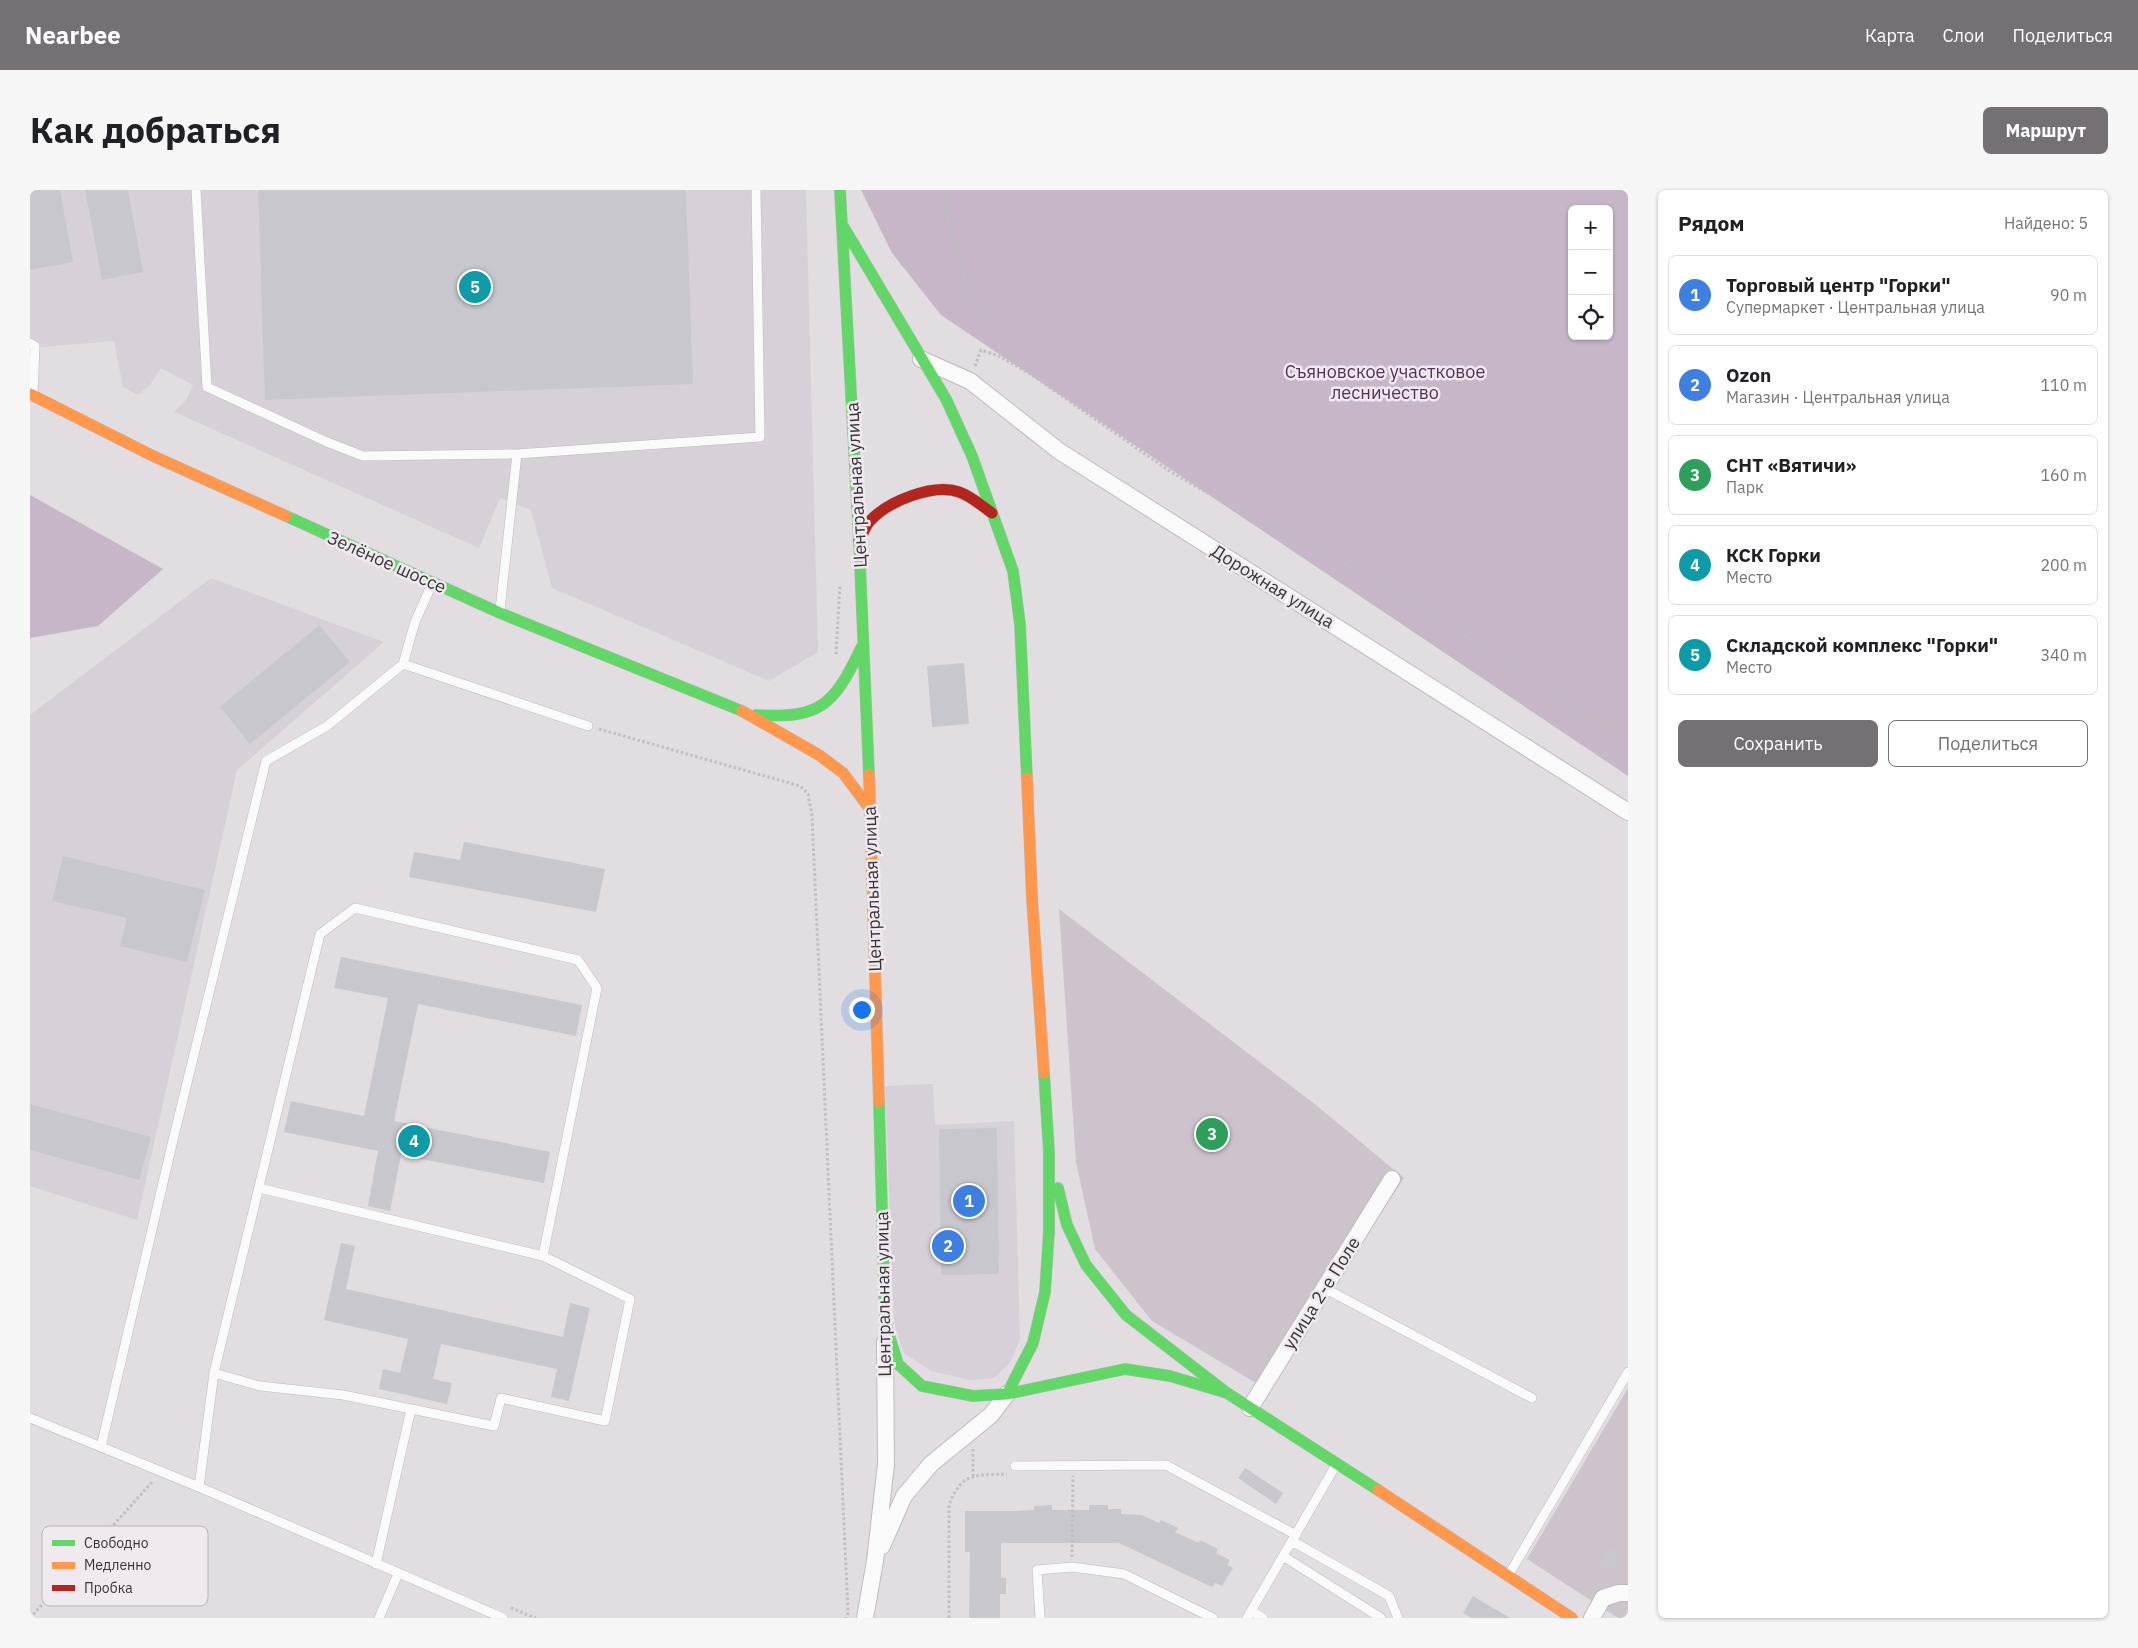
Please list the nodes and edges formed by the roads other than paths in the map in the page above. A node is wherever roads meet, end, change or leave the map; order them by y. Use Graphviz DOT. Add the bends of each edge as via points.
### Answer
graph roads {
  1 [pos="196,190"];
  2 [pos="756,190"];
  3 [pos="840,190"];
  4 [pos="841,221"];
  5 [pos="30,343"];
  6 [pos="920,358"];
  7 [pos="31,395"];
  8 [pos="517,454"];
  9 [pos="992,513"];
  10 [pos="859,541"];
  11 [pos="432,582"];
  12 [pos="500,613"];
  13 [pos="863,644"];
  14 [pos="403,664"];
  15 [pos="750,714"];
  16 [pos="588,726"];
  17 [pos="870,809"];
  18 [pos="1628,812"];
  19 [pos="1048,1152"];
  20 [pos="1392,1179"];
  21 [pos="259,1188"];
  22 [pos="542,1256"];
  23 [pos="1324,1288"];
  24 [pos="885,1322"];
  25 [pos="1628,1372"];
  26 [pos="214,1373"];
  27 [pos="1227,1393"];
  28 [pos="1007,1394"];
  29 [pos="1532,1398"];
  30 [pos="411,1408"];
  31 [pos="1250,1408"];
  32 [pos="30,1418"];
  33 [pos="101,1448"];
  34 [pos="1337,1463"];
  35 [pos="1015,1466"];
  36 [pos="199,1487"];
  37 [pos="1294,1538"];
  38 [pos="1283,1556"];
  39 [pos="875,1562"];
  40 [pos="376,1564"];
  41 [pos="398,1574"];
  42 [pos="1508,1576"];
  43 [pos="1628,1593"];
  44 [pos="1249,1615"];
  45 [pos="379,1618"];
  46 [pos="503,1618"];
  47 [pos="865,1618"];
  48 [pos="1040,1618"];
  49 [pos="1213,1618"];
  50 [pos="1263,1618"];
  51 [pos="1381,1618"];
  52 [pos="1398,1618"];
  53 [pos="1572,1618"];
  54 [pos="1592,1618"];
  1 -- 8 [label="lane" via="207,387 363,456"];
  2 -- 8 [label="lane" via="760,437"];
  3 -- 4 [label="main road, Центральная улица"];
  4 -- 6 [label="main road"];
  4 -- 10 [label="main road, Центральная улица"];
  5 -- 7 [label="lane" via="35,346"];
  6 -- 9 [label="main road" via="946,399 972,456"];
  6 -- 18 [label="street, Дорожная улица" via="970,382 1059,451"];
  7 -- 11 [label="main road, Зелёное шоссе" via="153,456"];
  8 -- 12 [label="lane"];
  9 -- 10 [label="main road" via="958,491 916,493 870,521"];
  9 -- 19 [label="main road" via="1013,571 1020,624 1032,898"];
  10 -- 13 [label="main road, Центральная улица"];
  11 -- 12 [label="main road, Зелёное шоссе"];
  11 -- 14 [label="lane" via="415,622"];
  12 -- 15 [label="main road, Зелёное шоссе"];
  13 -- 15 [label="main road" via="848,677 834,696 819,708 802,716"];
  13 -- 17 [label="main road, Центральная улица"];
  14 -- 16 [label="lane"];
  14 -- 33 [label="lane" via="327,726 266,762"];
  15 -- 17 [label="main road" via="819,754 843,773"];
  17 -- 24 [label="main road, Центральная улица"];
  19 -- 27 [label="main road" via="1067,1225 1086,1265 1126,1315"];
  19 -- 28 [label="main road" via="1049,1231 1045,1292 1033,1343"];
  20 -- 23 [label="street, улица 2-е Поле"];
  21 -- 22 [label="lane"];
  21 -- 22 [label="lane" via="320,934 355,908 578,960 597,988"];
  21 -- 26 [label="lane"];
  22 -- 30 [label="lane" via="630,1299 605,1421 501,1398 494,1426"];
  23 -- 29 [label="lane"];
  23 -- 31 [label="street, улица 2-е Поле"];
  24 -- 28 [label="main road" via="898,1364 922,1386 973,1396"];
  24 -- 39 [label="street, Центральная улица" via="886,1464"];
  25 -- 42 [label="lane"];
  26 -- 30 [label="lane" via="260,1386 343,1395"];
  26 -- 36 [label="lane"];
  27 -- 28 [label="main road" via="1170,1376 1125,1369"];
  27 -- 31 [label="main road"];
  28 -- 39 [label="street" via="991,1415 930,1464 904,1496"];
  30 -- 40 [label="lane"];
  31 -- 34 [label="main road"];
  32 -- 33 [label="lane"];
  33 -- 36 [label="lane"];
  34 -- 37 [label="lane"];
  34 -- 42 [label="main road"];
  35 -- 37 [label="lane" via="1166,1465"];
  36 -- 40 [label="lane"];
  37 -- 38 [label="lane"];
  37 -- 52 [label="lane" via="1388,1596"];
  38 -- 44 [label="lane"];
  38 -- 51 [label="lane"];
  39 -- 47 [label="street, Центральная улица"];
  40 -- 41 [label="lane"];
  41 -- 45 [label="lane"];
  41 -- 46 [label="lane"];
  42 -- 53 [label="main road"];
  43 -- 54 [label="street" via="1619,1592 1603,1598"];
  44 -- 50 [label="lane"];
  48 -- 49 [label="lane" via="1037,1570 1072,1567 1124,1574"];
}
